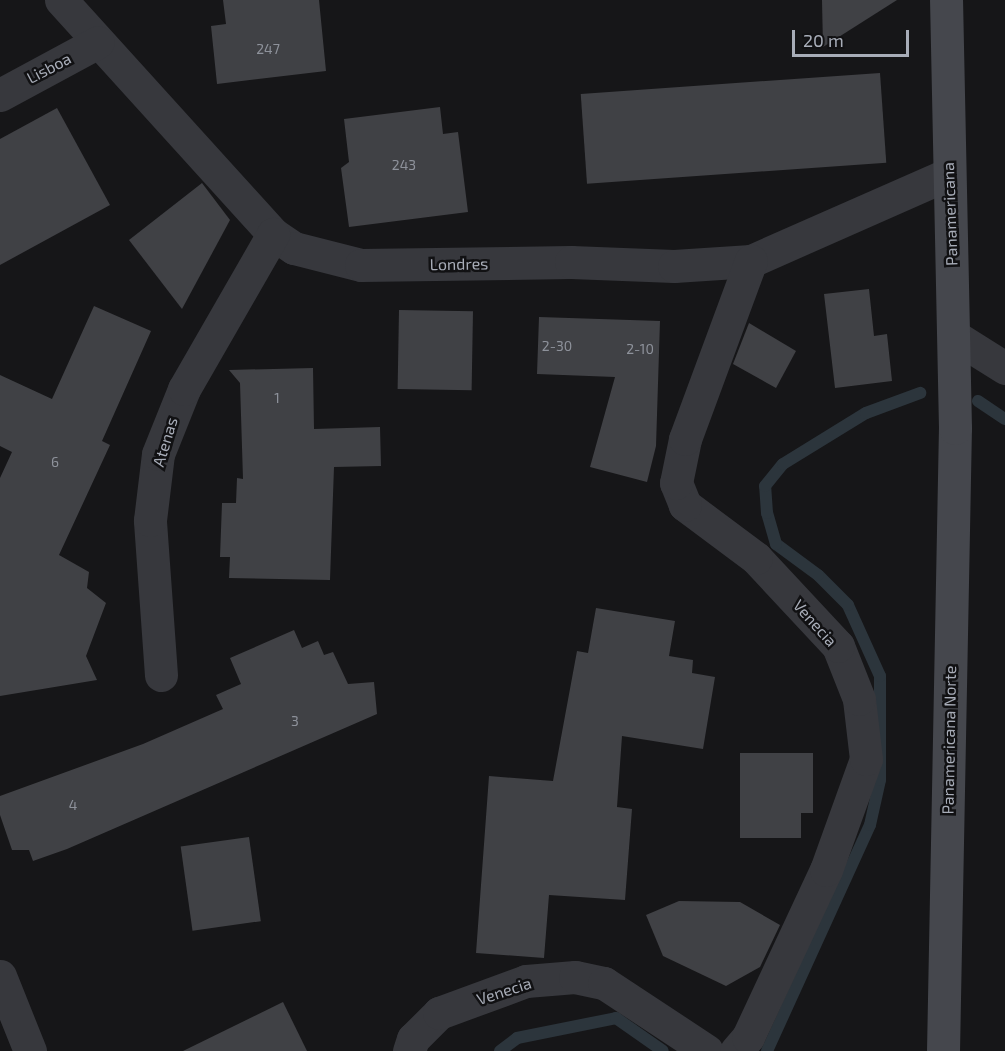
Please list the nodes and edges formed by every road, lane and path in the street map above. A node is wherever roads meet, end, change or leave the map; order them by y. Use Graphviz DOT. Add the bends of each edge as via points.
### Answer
graph roads {
  1 [pos="62,0"];
  2 [pos="946,0"];
  3 [pos="98,42"];
  4 [pos="0,95"];
  5 [pos="948,174"];
  6 [pos="273,234"];
  7 [pos="751,261"];
  8 [pos="954,336"];
  9 [pos="1005,368"];
  10 [pos="955,428"];
  11 [pos="161,675"];
  12 [pos="0,976"];
  13 [pos="30,1051"];
  14 [pos="409,1051"];
  15 [pos="707,1051"];
  16 [pos="736,1051"];
  17 [pos="943,1051"];
  1 -- 3 [label="street, Londres"];
  2 -- 5 [label="main road, Panamericana"];
  3 -- 4 [label="street, Lisboa"];
  3 -- 6 [label="street, Londres"];
  5 -- 7 [label="street, Londres"];
  5 -- 8 [label="main road, Panamericana"];
  6 -- 7 [label="street, Londres" via="294,248 361,265 572,262 674,266"];
  6 -- 11 [label="street, Atenas" via="184,389 158,454 150,520"];
  7 -- 16 [label="street, Venecia" via="685,439 676,483 685,505 756,558 838,646 860,699 866,759 826,870 748,1037"];
  8 -- 9 [label="street"];
  8 -- 10 [label="main road, Panamericana"];
  10 -- 17 [label="main road, Panamericana Norte"];
  12 -- 13 [label="street"];
  14 -- 15 [label="street, Venecia" via="413,1039 439,1013 526,981 575,977 604,983"];
}
